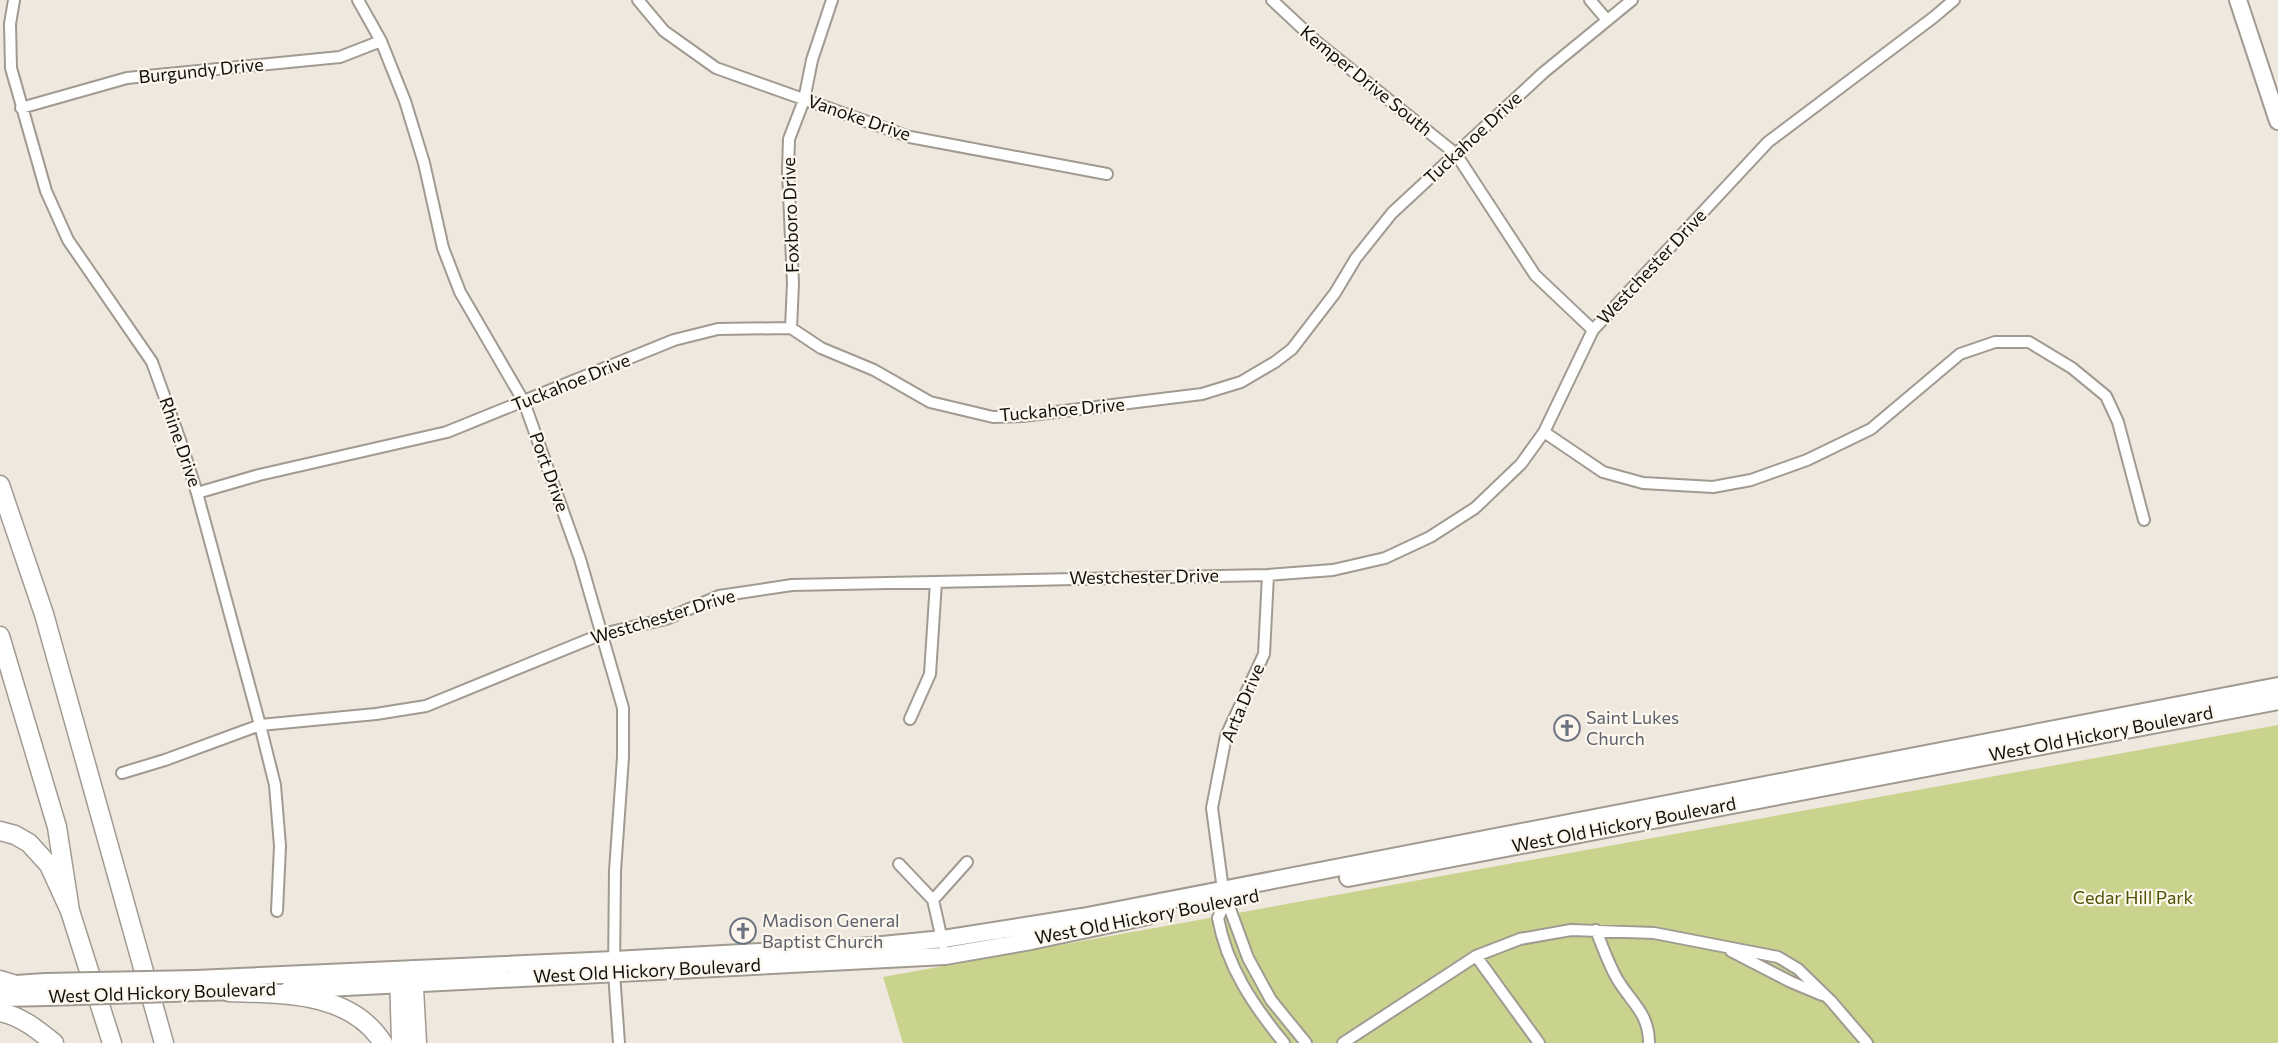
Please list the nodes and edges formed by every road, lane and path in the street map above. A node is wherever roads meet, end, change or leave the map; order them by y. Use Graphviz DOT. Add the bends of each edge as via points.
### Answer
graph roads {
  1 [pos="14,0"];
  2 [pos="358,0"];
  3 [pos="638,0"];
  4 [pos="832,0"];
  5 [pos="1272,0"];
  6 [pos="1590,0"];
  7 [pos="1632,0"];
  8 [pos="1954,0"];
  9 [pos="2238,0"];
  10 [pos="1607,20"];
  11 [pos="381,41"];
  12 [pos="804,100"];
  13 [pos="21,108"];
  14 [pos="2278,121"];
  15 [pos="1456,154"];
  16 [pos="1107,174"];
  17 [pos="791,328"];
  18 [pos="1593,330"];
  19 [pos="524,402"];
  20 [pos="1544,432"];
  21 [pos="0,485"];
  22 [pos="197,493"];
  23 [pos="2144,520"];
  24 [pos="1268,575"];
  25 [pos="936,582"];
  26 [pos="602,634"];
  27 [pos="0,636"];
  28 [pos="2277,697"];
  29 [pos="910,719"];
  30 [pos="261,725"];
  31 [pos="122,773"];
  32 [pos="0,831"];
  33 [pos="967,862"];
  34 [pos="898,864"];
  35 [pos="1225,896"];
  36 [pos="933,900"];
  37 [pos="70,911"];
  38 [pos="277,911"];
  39 [pos="1596,930"];
  40 [pos="1712,943"];
  41 [pos="944,947"];
  42 [pos="1476,956"];
  43 [pos="614,967"];
  44 [pos="406,977"];
  45 [pos="4,983"];
  46 [pos="198,986"];
  47 [pos="46,989"];
  48 [pos="229,992"];
  49 [pos="0,998"];
  50 [pos="1828,998"];
  51 [pos="0,1012"];
  52 [pos="54,1043"];
  53 [pos="112,1043"];
  54 [pos="164,1043"];
  55 [pos="383,1043"];
  56 [pos="401,1043"];
  57 [pos="417,1043"];
  58 [pos="619,1043"];
  59 [pos="1284,1043"];
  60 [pos="1306,1043"];
  61 [pos="1343,1043"];
  62 [pos="1539,1043"];
  63 [pos="1649,1043"];
  64 [pos="1867,1043"];
  1 -- 13 [label="street, Rhine Drive" via="10,58"];
  2 -- 11 [label="street, Port Drive"];
  3 -- 12 [label="street, Vanoke Drive" via="664,31 716,68"];
  4 -- 12 [label="street, Foxboro Drive" via="812,60"];
  5 -- 15 [label="street, Kemper Drive South" via="1318,43"];
  6 -- 10 [label="street"];
  7 -- 10 [label="street, Tuckahoe Drive"];
  8 -- 18 [label="street, Westchester Drive" via="1768,142"];
  9 -- 14 [label="main road"];
  10 -- 15 [label="street, Tuckahoe Drive"];
  11 -- 13 [label="street, Burgundy Drive" via="340,57 127,78"];
  11 -- 19 [label="street, Port Drive" via="405,101 454,277"];
  12 -- 16 [label="street, Vanoke Drive" via="910,137"];
  12 -- 17 [label="street, Foxboro Drive" via="789,139"];
  13 -- 22 [label="street, Rhine Drive" via="46,190 68,240 152,362"];
  15 -- 17 [label="street, Tuckahoe Drive" via="1392,213 1292,349 1241,382 1202,394 993,417 930,402 874,370 821,348"];
  15 -- 18 [label="street, Kemper Drive South" via="1535,275"];
  17 -- 19 [label="street, Tuckahoe Drive" via="718,329 674,340"];
  18 -- 20 [label="street, Westchester Drive"];
  19 -- 22 [label="street, Tuckahoe Drive" via="447,432"];
  19 -- 26 [label="street, Port Drive" via="580,559"];
  20 -- 23 [label="street" via="1603,472 1643,483 1713,488 1751,480 1807,460 1871,429 1960,354 1995,342 2029,342 2072,368 2106,396 2118,422"];
  20 -- 24 [label="street, Westchester Drive" via="1521,464 1475,508 1430,537 1385,558 1333,570"];
  21 -- 54 [label="highway" via="44,614"];
  22 -- 30 [label="street, Rhine Drive"];
  24 -- 25 [label="street, Westchester Drive"];
  24 -- 35 [label="street, Arta Drive" via="1264,654 1226,736 1212,808"];
  25 -- 26 [label="street, Westchester Drive" via="766,588 719,596 666,619"];
  25 -- 29 [label="street" via="930,674"];
  26 -- 30 [label="street, Westchester Drive" via="426,706"];
  26 -- 43 [label="street, Port Drive" via="623,708"];
  27 -- 37 [label="highway" via="57,827"];
  28 -- 35 [label="main road, West Old Hickory Boulevard"];
  30 -- 31 [label="street, Westchester Drive"];
  30 -- 38 [label="street, Rhine Drive" via="275,785 280,846"];
  32 -- 37 [label="highway" via="15,835 40,854"];
  33 -- 36 [label="street"];
  34 -- 36 [label="street"];
  35 -- 41 [label="main road, West Old Hickory Boulevard" via="1082,917"];
  35 -- 59 [label="street" via="1218,918 1229,957 1252,1002"];
  35 -- 60 [label="street" via="1262,986"];
  36 -- 41 [label="street"];
  37 -- 53 [label="highway"];
  39 -- 40 [label="street" via="1654,933"];
  39 -- 42 [label="street" via="1537,935"];
  39 -- 63 [label="street" via="1616,978 1643,1014"];
  40 -- 50 [label="street"];
  40 -- 50 [label="street" via="1787,961"];
  41 -- 43 [label="main road, West Old Hickory Boulevard" via="838,948"];
  42 -- 61 [label="street"];
  42 -- 62 [label="street"];
  43 -- 44 [label="main road, West Old Hickory Boulevard"];
  43 -- 58 [label="street, Port Drive"];
  44 -- 46 [label="main road, West Old Hickory Boulevard"];
  44 -- 48 [label="main road, West Old Hickory Boulevard"];
  44 -- 56 [label="highway"];
  44 -- 57 [label="highway"];
  45 -- 47 [label="main road, West Old Hickory Boulevard"];
  46 -- 47 [label="main road, West Old Hickory Boulevard, bridge"];
  46 -- 48 [label="main road, West Old Hickory Boulevard"];
  47 -- 49 [label="main road, West Old Hickory Boulevard"];
  48 -- 55 [label="highway" via="296,995 340,1007 368,1026"];
  50 -- 64 [label="street"];
  51 -- 52 [label="highway" via="35,1027"];
}
